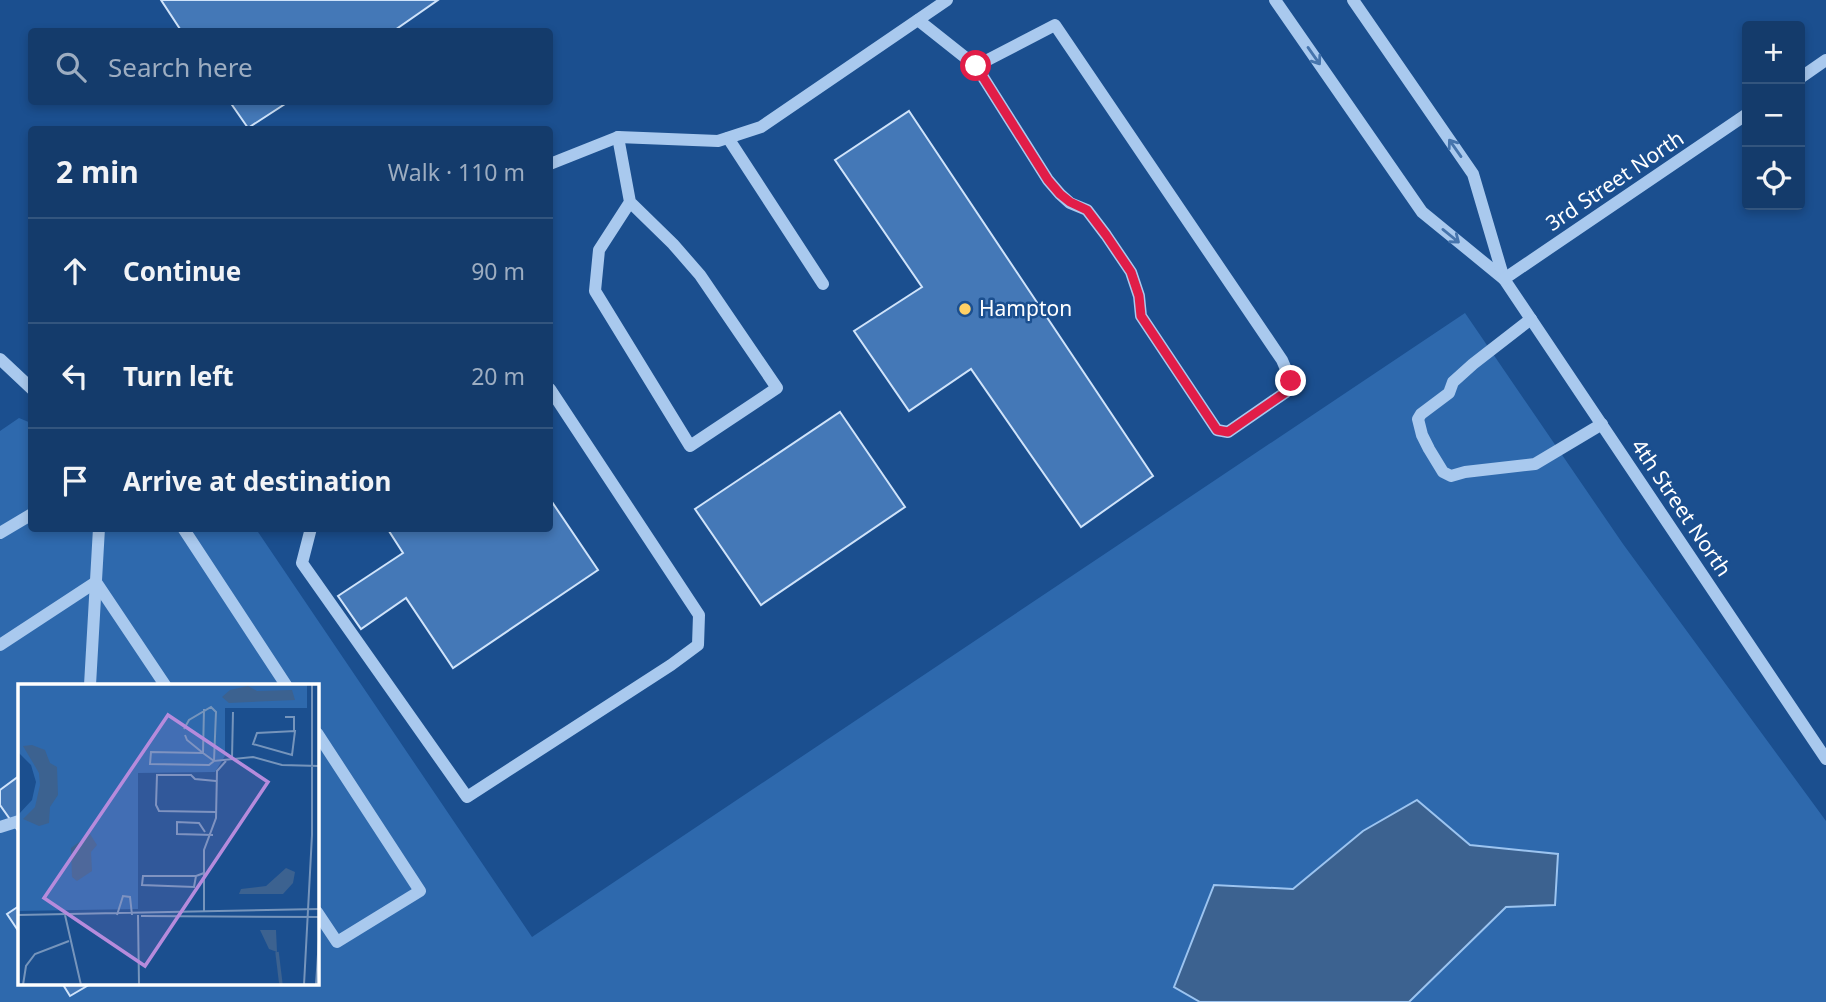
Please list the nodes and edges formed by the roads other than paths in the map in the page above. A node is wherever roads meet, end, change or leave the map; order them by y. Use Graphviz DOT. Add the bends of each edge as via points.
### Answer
graph roads {
  1 [pos="947,0"];
  2 [pos="1275,0"];
  3 [pos="1353,0"];
  4 [pos="918,20"];
  5 [pos="1826,60"];
  6 [pos="976,66"];
  7 [pos="1805,75"];
  8 [pos="1742,117"];
  9 [pos="618,137"];
  10 [pos="728,138"];
  11 [pos="553,163"];
  12 [pos="630,202"];
  13 [pos="1504,279"];
  14 [pos="823,284"];
  15 [pos="1531,319"];
  16 [pos="1,361"];
  17 [pos="28,385"];
  18 [pos="553,394"];
  19 [pos="1602,424"];
  20 [pos="28,516"];
  21 [pos="99,532"];
  22 [pos="186,532"];
  23 [pos="310,532"];
  24 [pos="0,533"];
  25 [pos="96,582"];
  26 [pos="0,645"];
  27 [pos="90,684"];
  28 [pos="164,684"];
  29 [pos="285,684"];
  30 [pos="1826,733"];
  31 [pos="318,735"];
  32 [pos="1814,741"];
  33 [pos="1826,759"];
  34 [pos="18,821"];
  35 [pos="0,827"];
  36 [pos="318,914"];
  1 -- 4 [label="street"];
  2 -- 13 [label="street, 4th Street North, one-way" via="1422,212"];
  13 -- 3 [label="street, 4th Street North, one-way" via="1473,174"];
  4 -- 6 [label="street"];
  4 -- 10 [label="street" via="761,127"];
  5 -- 7 [label="street"];
  6 -- 6 [label="street" via="1055,25 1282,360 1291,381 1286,392 1228,432 1217,430 1141,316 1131,272 1087,210 1070,202 1048,180"];
  8 -- 13 [label="street, 3rd Street North"];
  9 -- 10 [label="street"];
  9 -- 11 [label="street"];
  9 -- 12 [label="street"];
  10 -- 14 [label="street"];
  12 -- 12 [label="street" via="700,275 777,388 690,446 596,292 599,250"];
  13 -- 15 [label="street, 4th Street North"];
  15 -- 19 [label="street, 4th Street North"];
  15 -- 19 [label="street" via="1473,364 1453,382 1449,393 1418,419 1443,472 1451,476 1535,464"];
  16 -- 17 [label="street"];
  18 -- 23 [label="street" via="699,615 698,645 467,797 302,563"];
  19 -- 32 [label="street, 4th Street North"];
  20 -- 24 [label="street"];
  21 -- 25 [label="street"];
  22 -- 29 [label="street"];
  25 -- 26 [label="street"];
  25 -- 27 [label="street"];
  25 -- 28 [label="street"];
  30 -- 32 [label="street"];
  31 -- 36 [label="street" via="420,891 337,942"];
  32 -- 33 [label="street, 4th Street North"];
  34 -- 35 [label="street"];
}
